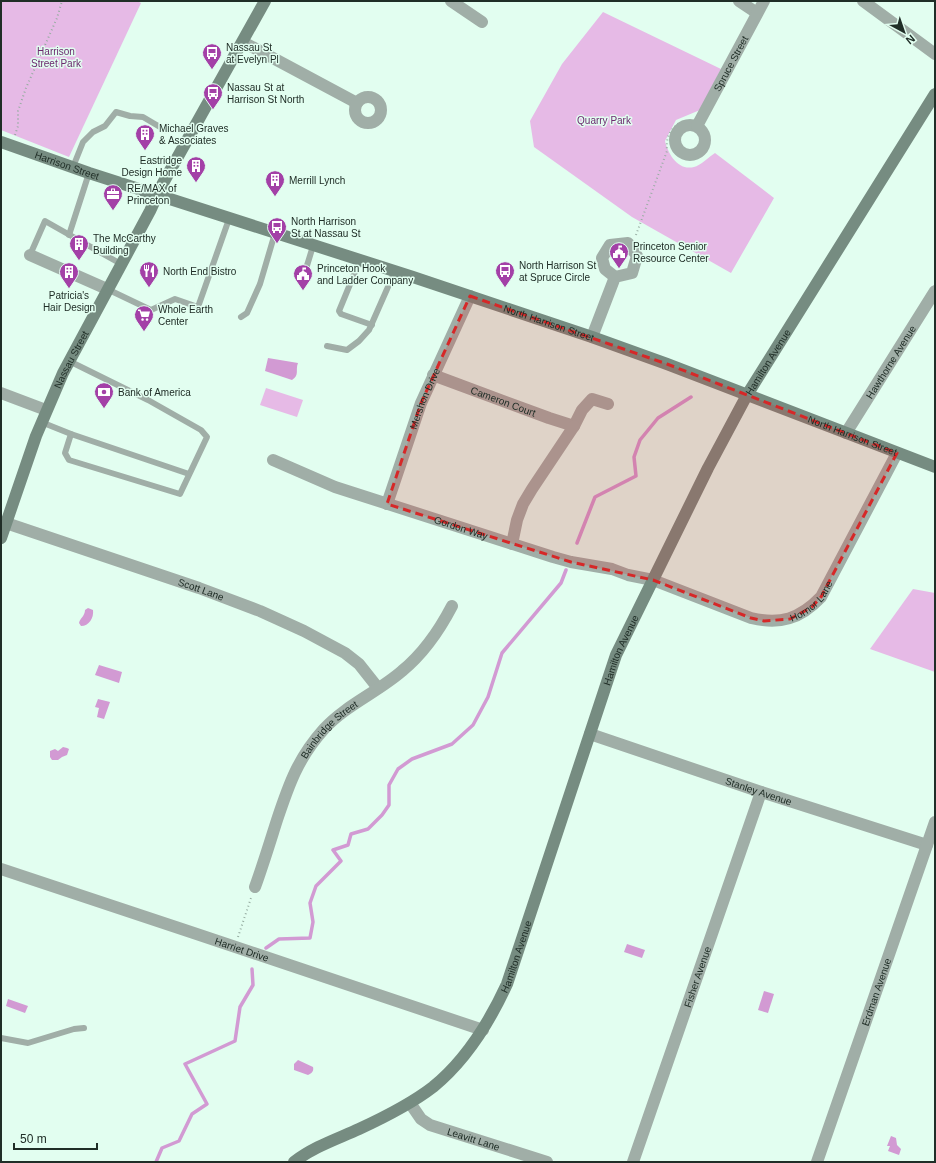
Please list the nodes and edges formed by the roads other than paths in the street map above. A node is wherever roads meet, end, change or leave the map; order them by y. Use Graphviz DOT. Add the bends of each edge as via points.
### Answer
graph roads {
  1 [pos="265,1"];
  2 [pos="451,1"];
  3 [pos="739,1"];
  4 [pos="764,1"];
  5 [pos="863,1"];
  6 [pos="757,13"];
  7 [pos="482,22"];
  8 [pos="243,42"];
  9 [pos="935,54"];
  10 [pos="935,94"];
  11 [pos="357,103"];
  12 [pos="697,126"];
  13 [pos="165,130"];
  14 [pos="4,144"];
  15 [pos="73,167"];
  16 [pos="90,173"];
  17 [pos="157,194"];
  18 [pos="229,219"];
  19 [pos="275,234"];
  20 [pos="69,235"];
  21 [pos="313,246"];
  22 [pos="30,255"];
  23 [pos="360,260"];
  24 [pos="121,264"];
  25 [pos="395,271"];
  26 [pos="305,272"];
  27 [pos="615,277"];
  28 [pos="107,289"];
  29 [pos="935,290"];
  30 [pos="470,296"];
  31 [pos="241,317"];
  32 [pos="372,325"];
  33 [pos="592,337"];
  34 [pos="327,346"];
  35 [pos="69,361"];
  36 [pos="433,375"];
  37 [pos="1,393"];
  38 [pos="747,395"];
  39 [pos="608,404"];
  40 [pos="46,410"];
  41 [pos="41,422"];
  42 [pos="574,426"];
  43 [pos="846,433"];
  44 [pos="71,434"];
  45 [pos="897,453"];
  46 [pos="273,460"];
  47 [pos="935,467"];
  48 [pos="189,474"];
  49 [pos="388,504"];
  50 [pos="6,523"];
  51 [pos="1,538"];
  52 [pos="512,544"];
  53 [pos="653,580"];
  54 [pos="452,606"];
  55 [pos="378,688"];
  56 [pos="590,734"];
  57 [pos="761,792"];
  58 [pos="935,822"];
  59 [pos="927,845"];
  60 [pos="1,869"];
  61 [pos="254,891"];
  62 [pos="84,1028"];
  63 [pos="483,1030"];
  64 [pos="1,1038"];
  65 [pos="410,1103"];
  66 [pos="294,1162"];
  67 [pos="547,1162"];
  68 [pos="633,1162"];
  69 [pos="816,1162"];
  1 -- 8 [label="street, Nassau Street"];
  2 -- 7 [label="street"];
  3 -- 6 [label="street"];
  4 -- 6 [label="street, Spruce Street"];
  5 -- 9 [label="street"];
  6 -- 12 [label="street, Spruce Street"];
  8 -- 11 [label="street"];
  8 -- 17 [label="street, Nassau Street"];
  10 -- 38 [label="street, Hamilton Avenue"];
  13 -- 15 [label="lane" via="143,117 116,112 106,126 93,132 83,142"];
  14 -- 15 [label="street, Harrison Street"];
  15 -- 16 [label="street, Harrison Street"];
  16 -- 17 [label="street, Harrison Street"];
  16 -- 20 [label="lane"];
  17 -- 18 [label="street, North Harrison Street"];
  17 -- 24 [label="street, Nassau Street"];
  18 -- 19 [label="street, North Harrison Street"];
  18 -- 28 [label="lane" via="198,307 175,299 151,310"];
  19 -- 21 [label="street, North Harrison Street"];
  19 -- 31 [label="lane" via="260,284 247,313"];
  20 -- 22 [label="lane" via="45,221"];
  20 -- 24 [label="lane"];
  21 -- 23 [label="street, North Harrison Street"];
  21 -- 26 [label="lane"];
  22 -- 28 [label="street"];
  23 -- 25 [label="street, North Harrison Street"];
  23 -- 32 [label="lane" via="339,311"];
  24 -- 28 [label="street, Nassau Street"];
  25 -- 30 [label="street, North Harrison Street"];
  25 -- 32 [label="lane"];
  27 -- 27 [label="street" via="632,273 637,256 628,243 610,245 602,258 605,269"];
  27 -- 33 [label="street"];
  28 -- 35 [label="street, Nassau Street"];
  29 -- 43 [label="street, Hawthorne Avenue"];
  30 -- 33 [label="street, North Harrison Street"];
  30 -- 36 [label="street, Mershon Drive"];
  32 -- 34 [label="lane" via="360,342 347,350"];
  33 -- 38 [label="street, North Harrison Street"];
  35 -- 40 [label="street, Nassau Street"];
  35 -- 48 [label="lane" via="148,400 201,430 207,437"];
  36 -- 42 [label="street, Cameron Court"];
  36 -- 49 [label="street, Mershon Drive" via="421,403"];
  37 -- 40 [label="street"];
  38 -- 43 [label="street, North Harrison Street"];
  38 -- 53 [label="street, Hamilton Avenue"];
  39 -- 42 [label="street" via="592,399 582,410"];
  40 -- 41 [label="street, Nassau Street"];
  41 -- 44 [label="lane"];
  41 -- 50 [label="street, Nassau Street"];
  42 -- 52 [label="street" via="524,504 517,520"];
  43 -- 45 [label="street, North Harrison Street"];
  44 -- 48 [label="lane"];
  44 -- 48 [label="lane" via="65,453 69,460 180,494"];
  45 -- 47 [label="street, North Harrison Street"];
  45 -- 53 [label="street, Hornor Lane" via="821,597 802,614 778,621 750,618"];
  46 -- 49 [label="street, Gordon Way" via="335,487"];
  49 -- 52 [label="street, Gordon Way"];
  50 -- 51 [label="street, Nassau Street"];
  50 -- 55 [label="street, Scott Lane" via="260,611 346,653 359,664"];
  52 -- 53 [label="street, Gordon Way" via="565,560"];
  53 -- 56 [label="street, Hamilton Avenue" via="616,654"];
  54 -- 55 [label="street, Bainbridge Street" via="416,659"];
  55 -- 61 [label="street, Bainbridge Street" via="325,728 300,761 291,779"];
  56 -- 57 [label="street, Stanley Avenue"];
  56 -- 63 [label="street, Hamilton Avenue" via="507,984"];
  57 -- 59 [label="street, Stanley Avenue"];
  57 -- 68 [label="street, Fisher Avenue"];
  58 -- 59 [label="street, Erdman Avenue"];
  59 -- 69 [label="street, Erdman Avenue"];
  60 -- 63 [label="street, Harriet Drive"];
  62 -- 64 [label="lane" via="28,1043"];
  63 -- 65 [label="street, Hamilton Avenue" via="455,1065"];
  65 -- 66 [label="street, Hamilton Avenue" via="318,1147"];
  65 -- 67 [label="street, Leavitt Lane" via="430,1125"];
}
